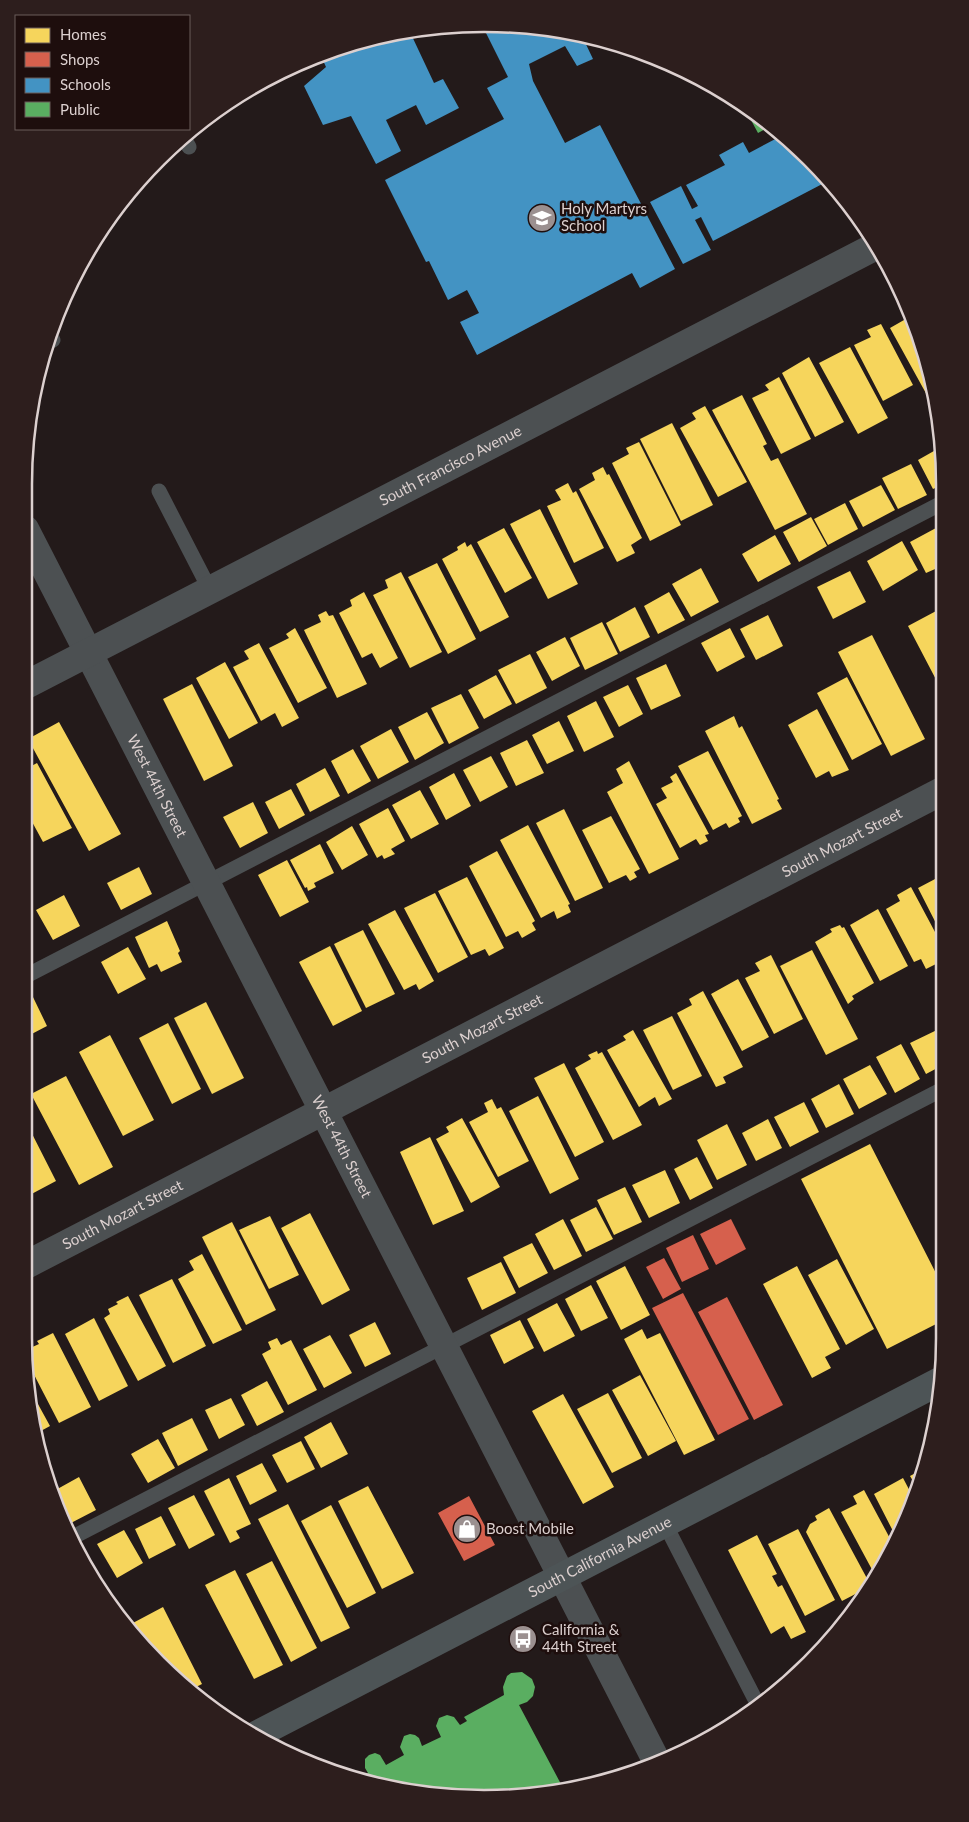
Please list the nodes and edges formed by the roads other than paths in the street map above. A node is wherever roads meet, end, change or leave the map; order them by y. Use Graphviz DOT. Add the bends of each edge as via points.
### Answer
graph roads {
  1 [pos="870,249"];
  2 [pos="159,491"];
  3 [pos="936,506"];
  4 [pos="32,543"];
  5 [pos="210,590"];
  6 [pos="88,653"];
  7 [pos="32,682"];
  8 [pos="936,794"];
  9 [pos="206,883"];
  10 [pos="32,973"];
  11 [pos="936,1093"];
  12 [pos="323,1112"];
  13 [pos="32,1262"];
  14 [pos="444,1347"];
  15 [pos="934,1384"];
  16 [pos="665,1524"];
  17 [pos="78,1535"];
  18 [pos="562,1577"];
  19 [pos="755,1699"];
  20 [pos="263,1732"];
  21 [pos="654,1756"];
  1 -- 5 [label="street, South Francisco Avenue"];
  2 -- 5 [label="lane"];
  3 -- 9 [label="lane"];
  4 -- 6 [label="street, West 44th Street"];
  5 -- 6 [label="street, South Francisco Avenue"];
  6 -- 7 [label="street, South Francisco Avenue"];
  6 -- 9 [label="street, West 44th Street"];
  8 -- 12 [label="street, South Mozart Street"];
  9 -- 10 [label="lane"];
  9 -- 12 [label="street, West 44th Street"];
  11 -- 14 [label="lane"];
  12 -- 13 [label="street, South Mozart Street"];
  12 -- 14 [label="street, West 44th Street"];
  14 -- 17 [label="lane"];
  14 -- 18 [label="street, West 44th Street"];
  15 -- 16 [label="main road, South California Avenue"];
  16 -- 18 [label="main road, South California Avenue"];
  16 -- 19 [label="lane"];
  18 -- 20 [label="main road, South California Avenue"];
  18 -- 21 [label="street, West 44th Street"];
}
